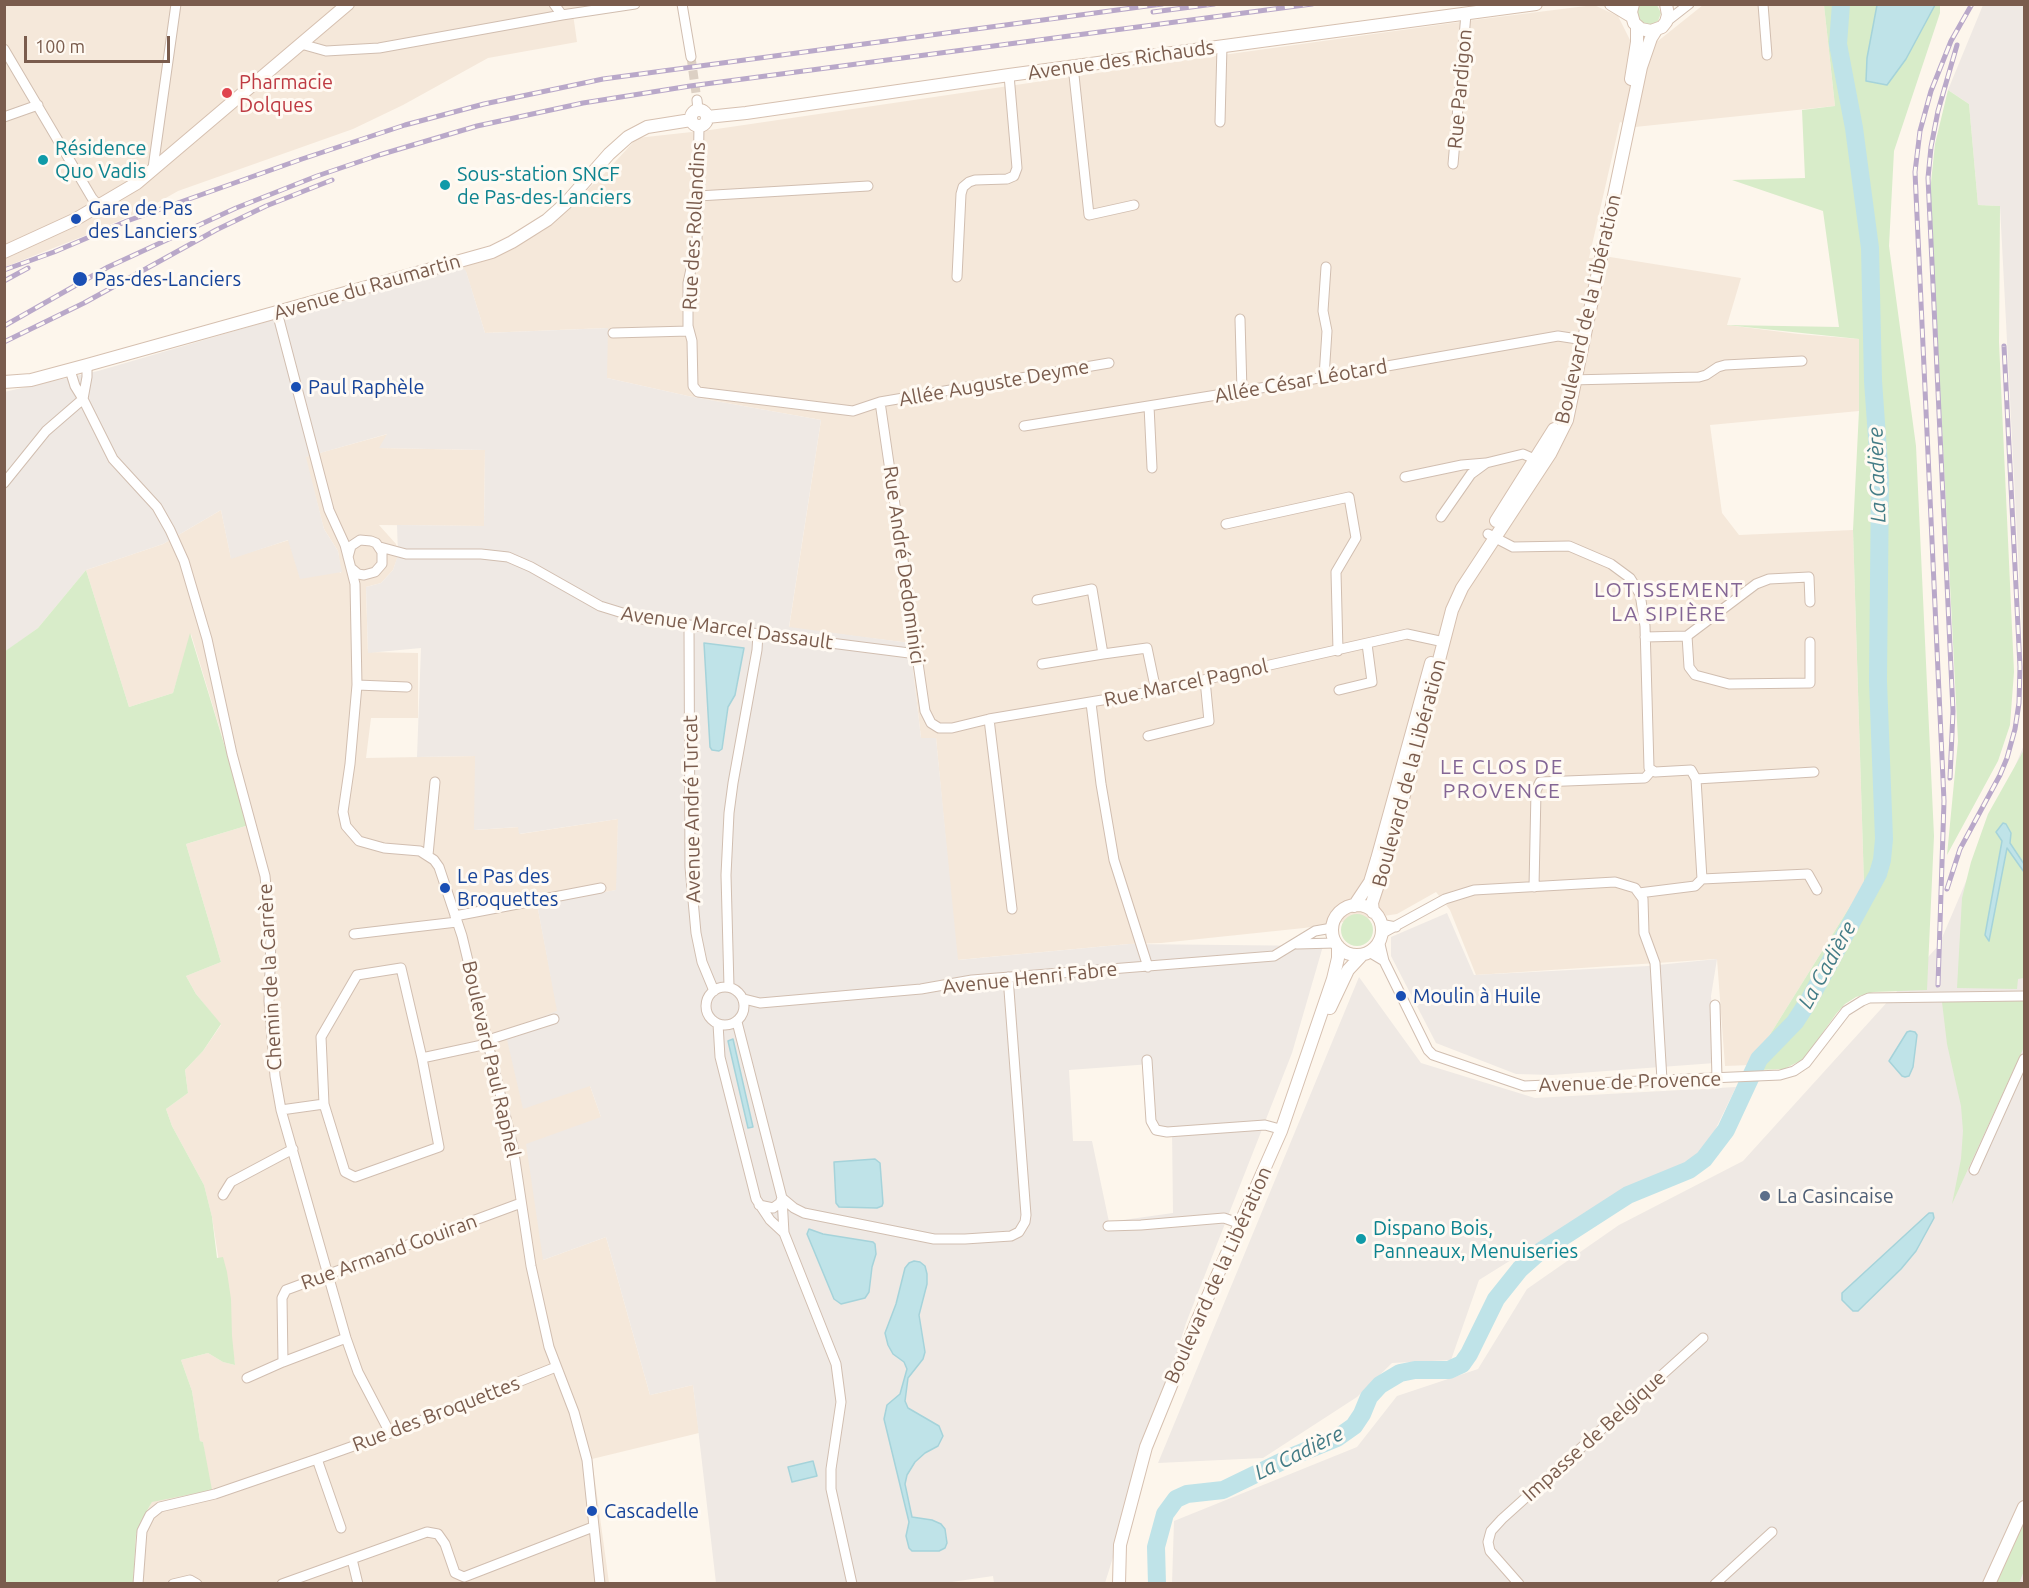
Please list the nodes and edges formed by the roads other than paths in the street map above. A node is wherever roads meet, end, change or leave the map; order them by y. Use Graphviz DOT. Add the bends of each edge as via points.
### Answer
graph roads {
  1 [pos="176,4"];
  2 [pos="348,4"];
  3 [pos="554,4"];
  4 [pos="635,4"];
  5 [pos="1536,4"];
  6 [pos="1611,4"];
  7 [pos="1666,4"];
  8 [pos="1689,4"];
  9 [pos="1762,4"];
  10 [pos="682,5"];
  11 [pos="1466,14"];
  12 [pos="562,15"];
  13 [pos="1634,16"];
  14 [pos="1661,26"];
  15 [pos="302,44"];
  16 [pos="1222,46"];
  17 [pos="4,49"];
  18 [pos="1767,55"];
  19 [pos="691,57"];
  20 [pos="1073,66"];
  21 [pos="1009,75"];
  22 [pos="38,105"];
  23 [pos="698,114"];
  24 [pos="4,117"];
  25 [pos="1220,122"];
  26 [pos="1453,164"];
  27 [pos="153,168"];
  28 [pos="868,186"];
  29 [pos="698,196"];
  30 [pos="1134,205"];
  31 [pos="99,206"];
  32 [pos="4,252"];
  33 [pos="1326,267"];
  34 [pos="957,277"];
  35 [pos="277,312"];
  36 [pos="1240,319"];
  37 [pos="689,331"];
  38 [pos="614,333"];
  39 [pos="1581,340"];
  40 [pos="1802,361"];
  41 [pos="1109,363"];
  42 [pos="87,365"];
  43 [pos="70,370"];
  44 [pos="1324,377"];
  45 [pos="1573,380"];
  46 [pos="4,382"];
  47 [pos="1242,391"];
  48 [pos="83,399"];
  49 [pos="880,402"];
  50 [pos="1149,406"];
  51 [pos="1024,426"];
  52 [pos="1540,461"];
  53 [pos="1486,463"];
  54 [pos="1152,468"];
  55 [pos="1405,477"];
  56 [pos="4,483"];
  57 [pos="1441,518"];
  58 [pos="1226,524"];
  59 [pos="338,532"];
  60 [pos="1492,535"];
  61 [pos="360,540"];
  62 [pos="380,547"];
  63 [pos="406,554"];
  64 [pos="348,556"];
  65 [pos="382,564"];
  66 [pos="350,567"];
  67 [pos="370,575"];
  68 [pos="357,596"];
  69 [pos="1037,600"];
  70 [pos="1810,602"];
  71 [pos="689,625"];
  72 [pos="758,634"];
  73 [pos="1687,636"];
  74 [pos="1645,637"];
  75 [pos="1441,641"];
  76 [pos="1810,642"];
  77 [pos="1367,644"];
  78 [pos="1338,651"];
  79 [pos="917,654"];
  80 [pos="1103,654"];
  81 [pos="1042,664"];
  82 [pos="1205,680"];
  83 [pos="357,685"];
  84 [pos="407,687"];
  85 [pos="1339,690"];
  86 [pos="1156,691"];
  87 [pos="1091,703"];
  88 [pos="989,719"];
  89 [pos="934,726"];
  90 [pos="1148,736"];
  91 [pos="1652,770"];
  92 [pos="1814,771"];
  93 [pos="1696,778"];
  94 [pos="435,782"];
  95 [pos="428,855"];
  96 [pos="1702,879"];
  97 [pos="1534,887"];
  98 [pos="601,888"];
  99 [pos="1817,890"];
  100 [pos="1639,893"];
  101 [pos="1354,906"];
  102 [pos="1012,909"];
  103 [pos="1373,912"];
  104 [pos="456,919"];
  105 [pos="1332,928"];
  106 [pos="1380,933"];
  107 [pos="354,934"];
  108 [pos="1296,944"];
  109 [pos="1336,944"];
  110 [pos="1365,953"];
  111 [pos="1384,961"];
  112 [pos="1148,967"];
  113 [pos="1008,977"];
  114 [pos="729,987"];
  115 [pos="714,991"];
  116 [pos="2025,996"];
  117 [pos="744,999"];
  118 [pos="760,1003"];
  119 [pos="1715,1005"];
  120 [pos="744,1012"];
  121 [pos="554,1019"];
  122 [pos="737,1022"];
  123 [pos="718,1024"];
  124 [pos="488,1042"];
  125 [pos="1311,1044"];
  126 [pos="422,1058"];
  127 [pos="2025,1059"];
  128 [pos="1147,1060"];
  129 [pos="1717,1078"];
  130 [pos="1662,1080"];
  131 [pos="324,1104"];
  132 [pos="281,1110"];
  133 [pos="1281,1131"];
  134 [pos="293,1149"];
  135 [pos="1974,1170"];
  136 [pos="223,1195"];
  137 [pos="782,1198"];
  138 [pos="521,1203"];
  139 [pos="759,1205"];
  140 [pos="1240,1224"];
  141 [pos="1108,1226"];
  142 [pos="784,1233"];
  143 [pos="328,1274"];
  144 [pos="346,1338"];
  145 [pos="1703,1338"];
  146 [pos="283,1362"];
  147 [pos="556,1367"];
  148 [pos="247,1378"];
  149 [pos="390,1433"];
  150 [pos="317,1459"];
  151 [pos="2025,1506"];
  152 [pos="1130,1508"];
  153 [pos="593,1527"];
  154 [pos="341,1528"];
  155 [pos="1772,1532"];
  156 [pos="352,1559"];
  157 [pos="138,1584"];
  158 [pos="173,1584"];
  159 [pos="197,1584"];
  160 [pos="282,1584"];
  161 [pos="358,1584"];
  162 [pos="600,1584"];
  163 [pos="852,1584"];
  164 [pos="1119,1584"];
  165 [pos="1127,1584"];
  166 [pos="1519,1584"];
  167 [pos="1715,1584"];
  168 [pos="1989,1584"];
  1 -- 27 [label="street"];
  2 -- 15 [label="street"];
  3 -- 12 [label="street"];
  4 -- 12 [label="street"];
  5 -- 11 [label="street, Avenue des Richauds"];
  6 -- 13 [label="street"];
  7 -- 14 [label="street" via="1668,15"];
  8 -- 14 [label="street"];
  9 -- 18 [label="street"];
  10 -- 19 [label="street"];
  11 -- 16 [label="street, Avenue des Richauds"];
  11 -- 26 [label="street, Rue Pardigon"];
  12 -- 15 [label="street" via="378,48 326,51"];
  13 -- 14 [label="street" via="1646,31"];
  13 -- 39 [label="street, Boulevard de la Libération" via="1634,66"];
  14 -- 39 [label="street, Boulevard de la Libération" via="1651,38 1641,67"];
  15 -- 27 [label="street"];
  16 -- 20 [label="street, Avenue des Richauds"];
  16 -- 25 [label="street"];
  17 -- 22 [label="street"];
  20 -- 21 [label="street, Avenue des Richauds"];
  20 -- 30 [label="street" via="1089,215"];
  21 -- 23 [label="street, Avenue des Richauds" via="746,113"];
  21 -- 34 [label="street" via="1017,168 1014,176 1007,179 975,180 963,187"];
  22 -- 24 [label="street"];
  22 -- 31 [label="street"];
  23 -- 29 [label="street, Rue des Rollandins"];
  23 -- 35 [label="street, Avenue du Raumartin" via="647,127 628,137 566,203 512,243 492,252"];
  27 -- 31 [label="street" via="137,183"];
  28 -- 29 [label="street"];
  29 -- 37 [label="street, Rue des Rollandins" via="697,241 688,283"];
  31 -- 32 [label="street"];
  33 -- 44 [label="street"];
  35 -- 42 [label="street, Avenue du Raumartin"];
  35 -- 59 [label="street"];
  36 -- 47 [label="street"];
  37 -- 38 [label="street"];
  37 -- 49 [label="street, Rue des Rollandins" via="693,386 700,393 853,411"];
  39 -- 44 [label="street, Allée César Léotard" via="1558,336"];
  39 -- 45 [label="street, Boulevard de la Libération"];
  40 -- 45 [label="street" via="1725,365 1698,377"];
  41 -- 49 [label="street, Allée Auguste Deyme"];
  42 -- 43 [label="street, Avenue du Raumartin"];
  42 -- 48 [label="street"];
  43 -- 46 [label="street, Avenue du Raumartin"];
  43 -- 48 [label="street, Chemin de la Carrère"];
  44 -- 47 [label="street, Allée César Léotard"];
  45 -- 52 [label="street, Boulevard de la Libération"];
  47 -- 50 [label="street, Allée César Léotard"];
  48 -- 56 [label="street" via="46,431"];
  48 -- 132 [label="street, Chemin de la Carrère" via="113,459 157,507 170,530 184,561 207,639 232,754 265,876 271,938 269,1001"];
  49 -- 79 [label="street, Rue André Dedominici"];
  50 -- 51 [label="street, Allée César Léotard"];
  50 -- 54 [label="street"];
  52 -- 53 [label="street" via="1523,454"];
  52 -- 60 [label="street, Boulevard de la Libération"];
  53 -- 55 [label="street"];
  53 -- 57 [label="street" via="1471,474"];
  58 -- 78 [label="street" via="1349,497 1356,538 1336,572"];
  59 -- 61 [label="street"];
  59 -- 64 [label="street"];
  60 -- 74 [label="street" via="1513,547 1569,546 1611,564 1630,578 1640,594"];
  60 -- 75 [label="street, Boulevard de la Libération" via="1455,584 1446,604"];
  61 -- 62 [label="street"];
  61 -- 64 [label="street" via="351,546"];
  62 -- 63 [label="street, Avenue Marcel Dassault"];
  62 -- 65 [label="street"];
  63 -- 65 [label="street, Avenue Marcel Dassault"];
  63 -- 71 [label="street, Avenue Marcel Dassault" via="508,557 613,612"];
  64 -- 66 [label="street"];
  65 -- 67 [label="street"];
  66 -- 67 [label="street" via="358,574"];
  66 -- 68 [label="street"];
  67 -- 68 [label="street"];
  68 -- 83 [label="street"];
  69 -- 80 [label="street" via="1092,589"];
  70 -- 73 [label="street" via="1809,577 1769,579 1756,584"];
  71 -- 72 [label="street, Avenue Marcel Dassault"];
  71 -- 115 [label="street, Avenue André Turcat" via="690,867 696,933"];
  72 -- 79 [label="street, Avenue Marcel Dassault"];
  72 -- 114 [label="street, Avenue André Turcat" via="729,813 725,907"];
  73 -- 74 [label="street"];
  73 -- 76 [label="street" via="1689,667 1695,675 1729,684 1810,683"];
  74 -- 91 [label="street"];
  75 -- 77 [label="street, Rue Marcel Pagnol" via="1407,634"];
  75 -- 101 [label="street, Boulevard de la Libération" via="1370,882"];
  75 -- 103 [label="street, Boulevard de la Libération" via="1372,903"];
  77 -- 78 [label="street, Rue Marcel Pagnol"];
  77 -- 85 [label="street" via="1372,682"];
  78 -- 82 [label="street, Rue Marcel Pagnol"];
  79 -- 89 [label="street, Rue André Dedominici" via="925,711"];
  80 -- 81 [label="street"];
  80 -- 86 [label="street" via="1147,648"];
  82 -- 86 [label="street, Rue Marcel Pagnol"];
  82 -- 90 [label="street" via="1209,721"];
  83 -- 84 [label="street"];
  83 -- 95 [label="street" via="344,812 346,826 359,842"];
  86 -- 87 [label="street, Rue Marcel Pagnol"];
  87 -- 88 [label="street, Rue Marcel Pagnol"];
  87 -- 112 [label="street" via="1114,860"];
  88 -- 89 [label="street, Rue Marcel Pagnol" via="947,729"];
  88 -- 102 [label="street"];
  91 -- 93 [label="street" via="1692,770"];
  91 -- 97 [label="street" via="1645,778 1540,782 1536,791"];
  92 -- 93 [label="street"];
  93 -- 96 [label="street"];
  94 -- 95 [label="street"];
  95 -- 104 [label="street, Boulevard Paul Raphel" via="439,867"];
  96 -- 99 [label="street" via="1808,874"];
  96 -- 100 [label="street" via="1695,886"];
  97 -- 100 [label="street" via="1616,882"];
  97 -- 106 [label="street" via="1474,890 1445,899"];
  98 -- 104 [label="street"];
  100 -- 130 [label="street" via="1643,899 1644,933 1655,963"];
  101 -- 103 [label="street, Boulevard de la Libération"];
  101 -- 105 [label="street, Boulevard de la Libération" via="1342,911"];
  103 -- 106 [label="street, Boulevard de la Libération"];
  104 -- 107 [label="street"];
  104 -- 124 [label="street, Boulevard Paul Raphel"];
  105 -- 108 [label="street, Avenue Henri Fabre" via="1315,932"];
  105 -- 109 [label="street, Boulevard de la Libération"];
  106 -- 110 [label="street, Boulevard de la Libération" via="1375,947"];
  106 -- 111 [label="street, Avenue de Provence"];
  108 -- 109 [label="street, Avenue Henri Fabre"];
  108 -- 112 [label="street, Avenue Henri Fabre" via="1274,956"];
  109 -- 110 [label="street" via="1348,954"];
  109 -- 125 [label="street, Boulevard de la Libération" via="1338,958 1333,979"];
  110 -- 111 [label="street"];
  110 -- 125 [label="street, Boulevard de la Libération" via="1348,970"];
  111 -- 130 [label="street, Avenue de Provence" via="1428,1050 1437,1058 1524,1086"];
  112 -- 113 [label="street, Avenue Henri Fabre"];
  113 -- 118 [label="street, Avenue Henri Fabre"];
  113 -- 137 [label="street" via="1026,1215 1019,1232 1011,1236 934,1239 804,1213"];
  114 -- 115 [label="street"];
  114 -- 117 [label="street"];
  115 -- 123 [label="street" via="707,1000 707,1012"];
  116 -- 129 [label="street, Avenue de Provence" via="1869,998 1846,1011 1800,1068 1780,1075"];
  117 -- 118 [label="street, Avenue Henri Fabre"];
  117 -- 120 [label="street"];
  118 -- 120 [label="street, Avenue Henri Fabre"];
  119 -- 129 [label="street"];
  120 -- 122 [label="street"];
  121 -- 124 [label="street"];
  122 -- 123 [label="street"];
  122 -- 137 [label="street"];
  123 -- 139 [label="street" via="720,1057"];
  124 -- 126 [label="street"];
  124 -- 138 [label="street, Boulevard Paul Raphel" via="513,1147"];
  125 -- 133 [label="street, Boulevard de la Libération"];
  126 -- 131 [label="street" via="439,1147 355,1177 345,1172"];
  126 -- 131 [label="street" via="401,968 357,975 321,1037"];
  127 -- 135 [label="street"];
  128 -- 133 [label="street" via="1151,1121 1156,1130 1265,1125"];
  129 -- 130 [label="street, Avenue de Provence"];
  131 -- 132 [label="street"];
  132 -- 134 [label="street, Chemin de la Carrère"];
  133 -- 140 [label="street, Boulevard de la Libération"];
  134 -- 136 [label="street" via="231,1182"];
  134 -- 143 [label="street, Chemin de la Carrère"];
  137 -- 139 [label="street" via="773,1208"];
  137 -- 142 [label="street"];
  138 -- 143 [label="street, Rue Armand Gouiran"];
  138 -- 147 [label="street, Boulevard Paul Raphel" via="542,1318"];
  139 -- 142 [label="street"];
  140 -- 141 [label="street" via="1224,1218"];
  140 -- 152 [label="street, Boulevard de la Libération" via="1146,1447"];
  142 -- 163 [label="street" via="836,1364 841,1402 831,1490"];
  143 -- 144 [label="street, Chemin de la Carrère"];
  143 -- 146 [label="street, Rue Armand Gouiran" via="286,1290 282,1299"];
  144 -- 146 [label="street"];
  144 -- 149 [label="street, Chemin de la Carrère" via="358,1372"];
  145 -- 166 [label="street, Impasse de Belgique" via="1502,1519 1489,1536 1492,1555"];
  146 -- 148 [label="street"];
  147 -- 149 [label="street, Rue des Broquettes"];
  147 -- 153 [label="street, Boulevard Paul Raphel" via="587,1460"];
  149 -- 150 [label="street, Rue des Broquettes"];
  150 -- 154 [label="street"];
  150 -- 157 [label="street, Rue des Broquettes" via="215,1494 159,1507 142,1531"];
  151 -- 168 [label="street"];
  152 -- 164 [label="street, Boulevard de la Libération" via="1120,1545"];
  152 -- 165 [label="street, Boulevard de la Libération"];
  153 -- 156 [label="street" via="465,1577 455,1573 446,1544 438,1534 427,1532"];
  153 -- 162 [label="street, Boulevard Paul Raphel"];
  155 -- 167 [label="street"];
  156 -- 160 [label="street"];
  156 -- 161 [label="street"];
  158 -- 159 [label="street" via="190,1580"];
}
